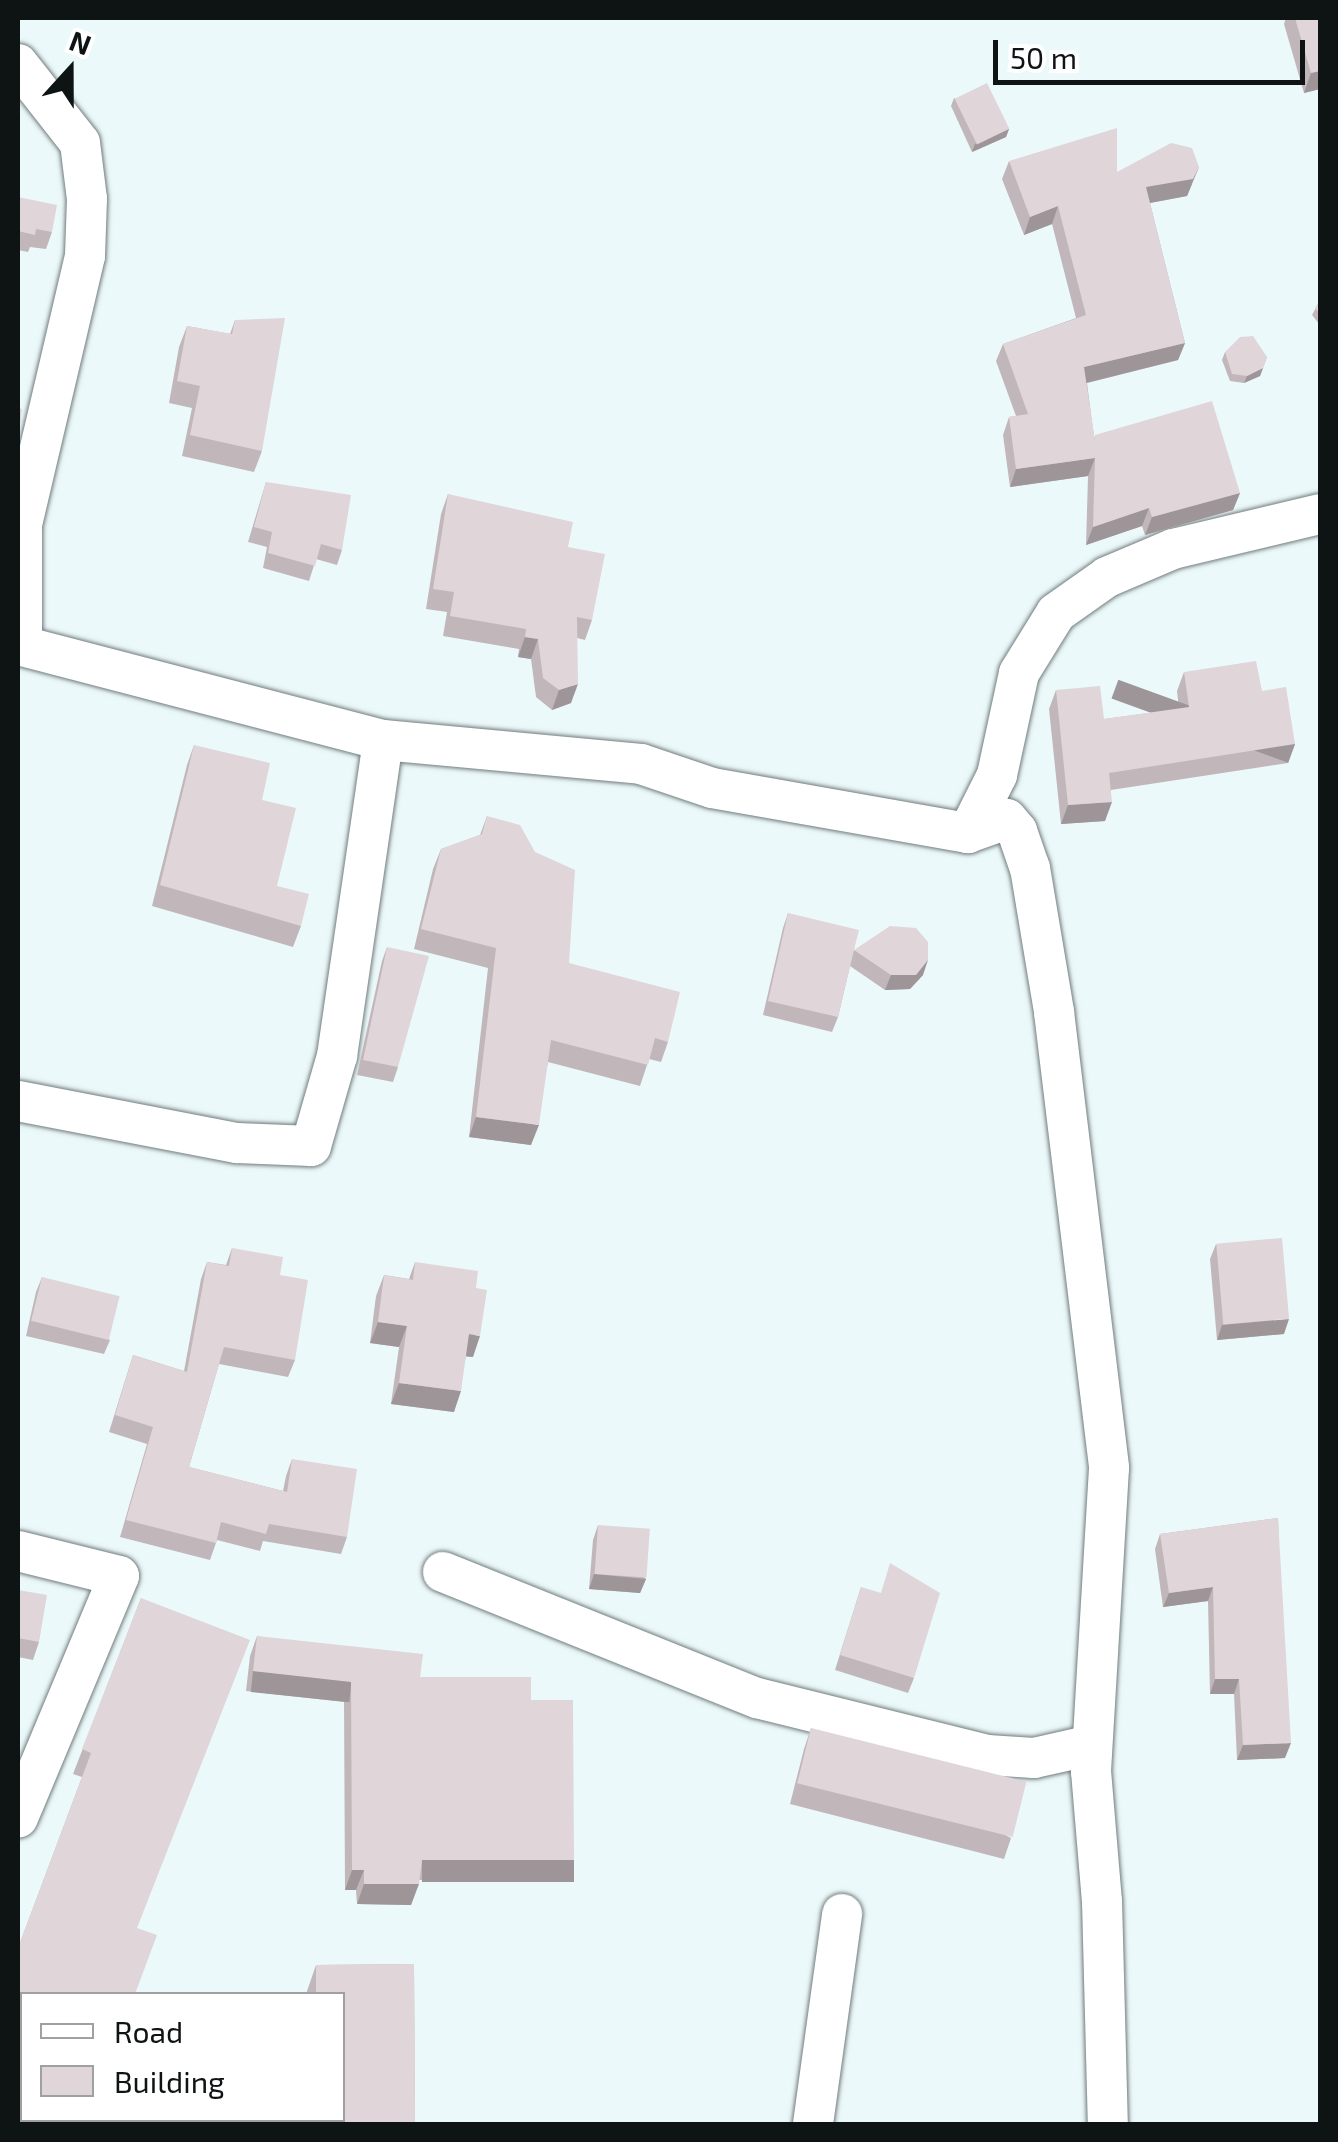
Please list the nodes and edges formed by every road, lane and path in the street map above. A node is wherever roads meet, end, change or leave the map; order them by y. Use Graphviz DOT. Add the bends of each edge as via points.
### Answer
graph roads {
  1 [pos="18,64"];
  2 [pos="1320,514"];
  3 [pos="20,645"];
  4 [pos="383,740"];
  5 [pos="997,775"];
  6 [pos="1007,819"];
  7 [pos="968,833"];
  8 [pos="18,1101"];
  9 [pos="18,1551"];
  10 [pos="443,1572"];
  11 [pos="1092,1745"];
  12 [pos="18,1818"];
  13 [pos="842,1914"];
  14 [pos="813,2124"];
  15 [pos="1108,2124"];
  1 -- 3 [label="street" via="80,143 87,199 85,256 22,524"];
  2 -- 5 [label="street" via="1173,549 1107,576 1056,613 1019,673"];
  3 -- 4 [label="street"];
  4 -- 7 [label="street" via="641,764 712,788"];
  4 -- 8 [label="street" via="364,896 341,994 338,1056 311,1146 237,1143"];
  5 -- 6 [label="street"];
  5 -- 7 [label="street"];
  6 -- 7 [label="street"];
  6 -- 11 [label="street" via="1030,868 1054,1012 1110,1468"];
  9 -- 12 [label="street" via="120,1576"];
  10 -- 11 [label="street" via="757,1698 988,1755 1034,1758"];
  11 -- 15 [label="street"];
  13 -- 14 [label="street"];
}
